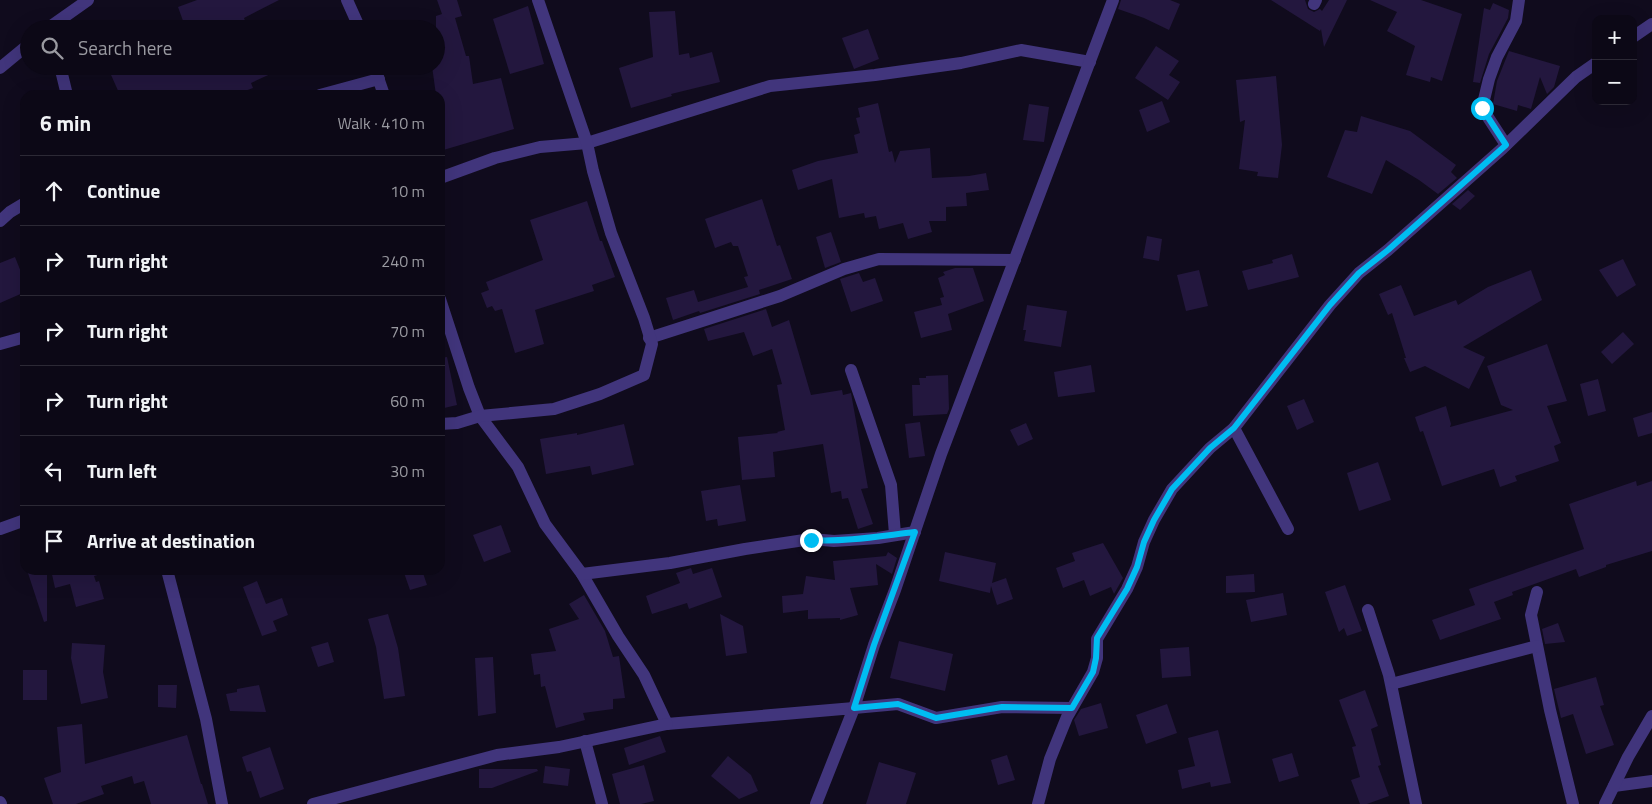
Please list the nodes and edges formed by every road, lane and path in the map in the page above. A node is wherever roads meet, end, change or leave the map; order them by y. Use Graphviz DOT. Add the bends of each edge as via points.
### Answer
graph roads {
  1 [pos="88,0"];
  2 [pos="347,0"];
  3 [pos="538,0"];
  4 [pos="1113,0"];
  5 [pos="1520,0"];
  6 [pos="60,20"];
  7 [pos="356,20"];
  8 [pos="1652,24"];
  9 [pos="1637,34"];
  10 [pos="20,51"];
  11 [pos="1090,62"];
  12 [pos="1592,66"];
  13 [pos="0,68"];
  14 [pos="62,75"];
  15 [pos="377,75"];
  16 [pos="379,79"];
  17 [pos="66,90"];
  18 [pos="338,90"];
  19 [pos="382,90"];
  20 [pos="587,143"];
  21 [pos="1506,145"];
  22 [pos="445,176"];
  23 [pos="20,206"];
  24 [pos="0,221"];
  25 [pos="1015,260"];
  26 [pos="445,314"];
  27 [pos="20,338"];
  28 [pos="650,338"];
  29 [pos="0,344"];
  30 [pos="851,370"];
  31 [pos="480,416"];
  32 [pos="445,424"];
  33 [pos="1234,428"];
  34 [pos="20,522"];
  35 [pos="0,529"];
  36 [pos="1288,529"];
  37 [pos="915,532"];
  38 [pos="895,534"];
  39 [pos="582,574"];
  40 [pos="168,575"];
  41 [pos="1537,592"];
  42 [pos="1368,610"];
  43 [pos="1537,646"];
  44 [pos="1391,682"];
  45 [pos="854,708"];
  46 [pos="1072,708"];
  47 [pos="1652,716"];
  48 [pos="667,724"];
  49 [pos="585,741"];
  50 [pos="1652,781"];
  51 [pos="1611,797"];
  52 [pos="222,804"];
  53 [pos="313,804"];
  54 [pos="602,804"];
  55 [pos="816,804"];
  56 [pos="1038,804"];
  57 [pos="1416,804"];
  58 [pos="1573,804"];
  1 -- 6 [label="street"];
  2 -- 7 [label="street"];
  3 -- 20 [label="street"];
  4 -- 11 [label="street"];
  5 -- 21 [label="street" via="1516,21 1497,57 1482,108"];
  8 -- 9 [label="street"];
  10 -- 13 [label="street"];
  11 -- 20 [label="street" via="1021,50 961,63 770,86"];
  11 -- 25 [label="street"];
  12 -- 21 [label="street" via="1576,77"];
  14 -- 17 [label="street"];
  15 -- 16 [label="street"];
  16 -- 18 [label="street"];
  16 -- 19 [label="street"];
  20 -- 22 [label="street" via="540,147 495,158"];
  20 -- 28 [label="street" via="608,225"];
  21 -- 33 [label="street" via="1359,273"];
  23 -- 24 [label="street"];
  25 -- 28 [label="street" via="879,259 844,268 780,296"];
  25 -- 37 [label="street" via="941,454"];
  26 -- 31 [label="street"];
  27 -- 29 [label="street"];
  28 -- 31 [label="street" via="652,344 644,375 554,409"];
  30 -- 38 [label="street" via="891,485"];
  31 -- 32 [label="street"];
  31 -- 39 [label="street" via="518,467 545,524"];
  33 -- 36 [label="street"];
  33 -- 46 [label="street" via="1210,448 1172,489 1144,542 1127,589 1097,638 1093,672"];
  34 -- 35 [label="street"];
  37 -- 38 [label="street"];
  37 -- 45 [label="street"];
  38 -- 39 [label="street" via="878,538 811,540"];
  39 -- 48 [label="street" via="644,676"];
  40 -- 52 [label="street" via="206,719"];
  41 -- 43 [label="street" via="1531,615"];
  42 -- 44 [label="street"];
  43 -- 44 [label="street"];
  43 -- 58 [label="street"];
  44 -- 57 [label="street"];
  45 -- 46 [label="street" via="898,704 936,718 1002,707"];
  45 -- 48 [label="street"];
  45 -- 55 [label="street"];
  46 -- 56 [label="street" via="1050,759"];
  47 -- 51 [label="street" via="1628,757"];
  48 -- 49 [label="street"];
  49 -- 53 [label="street" via="497,755"];
  49 -- 54 [label="street"];
  50 -- 51 [label="street"];
}
